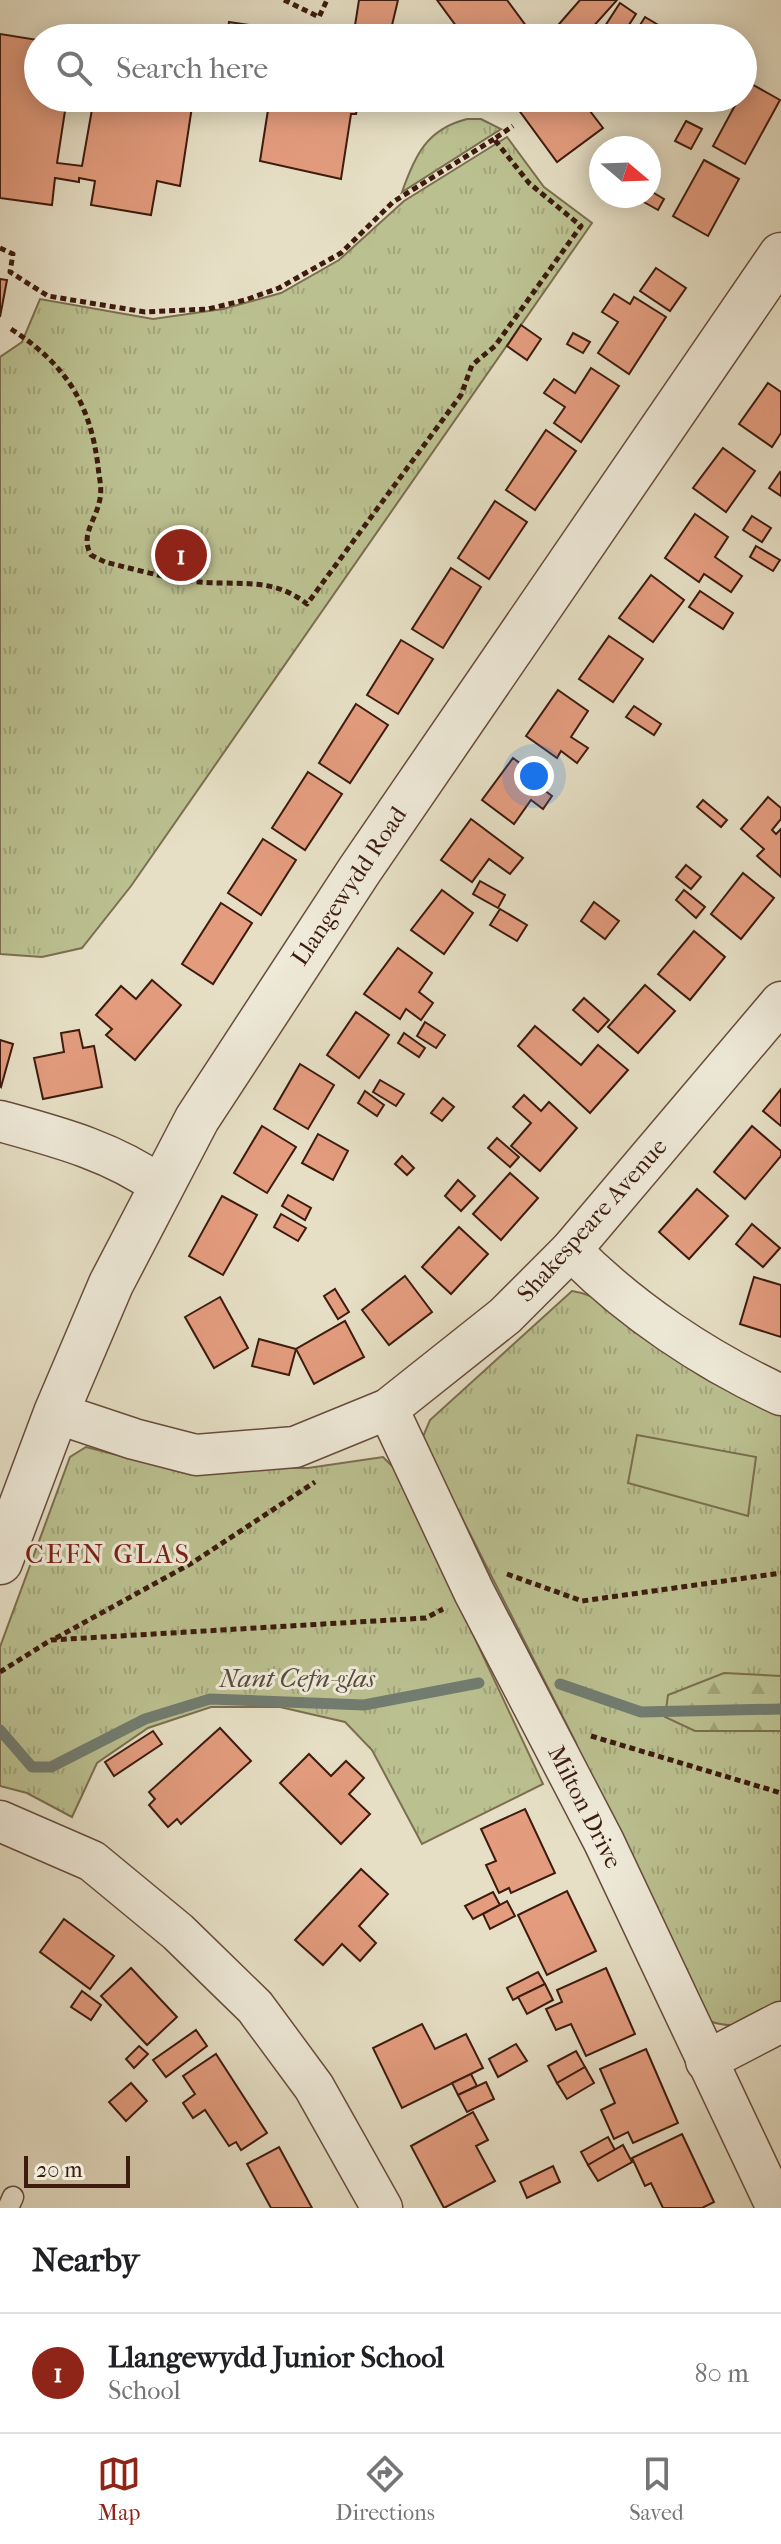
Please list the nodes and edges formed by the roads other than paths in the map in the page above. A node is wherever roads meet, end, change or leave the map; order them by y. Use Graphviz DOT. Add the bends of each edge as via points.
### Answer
graph roads {
  1 [pos="781,255"];
  2 [pos="781,1002"];
  3 [pos="0,1121"];
  4 [pos="161,1186"];
  5 [pos="571,1250"];
  6 [pos="781,1395"];
  7 [pos="388,1409"];
  8 [pos="56,1413"];
  9 [pos="0,1562"];
  10 [pos="0,1821"];
  11 [pos="781,2022"];
  12 [pos="706,2061"];
  13 [pos="382,2208"];
  14 [pos="777,2208"];
  1 -- 4 [label="street, Llangewydd Road" via="283,984"];
  2 -- 5 [label="street, Shakespeare Avenue"];
  3 -- 4 [label="street" via="88,1145"];
  4 -- 8 [label="street, Llangewydd Road" via="111,1284"];
  5 -- 6 [label="street" via="691,1347"];
  5 -- 7 [label="street, Shakespeare Avenue" via="505,1316"];
  7 -- 8 [label="street, Shakespeare Avenue" via="295,1447 196,1455"];
  7 -- 12 [label="street, Milton Drive" via="474,1592 604,1842"];
  8 -- 9 [label="street, Llangewydd Road"];
  10 -- 13 [label="street" via="92,1861 178,1932 255,2007 314,2087"];
  11 -- 12 [label="street"];
  12 -- 14 [label="street, Milton Drive"];
}
